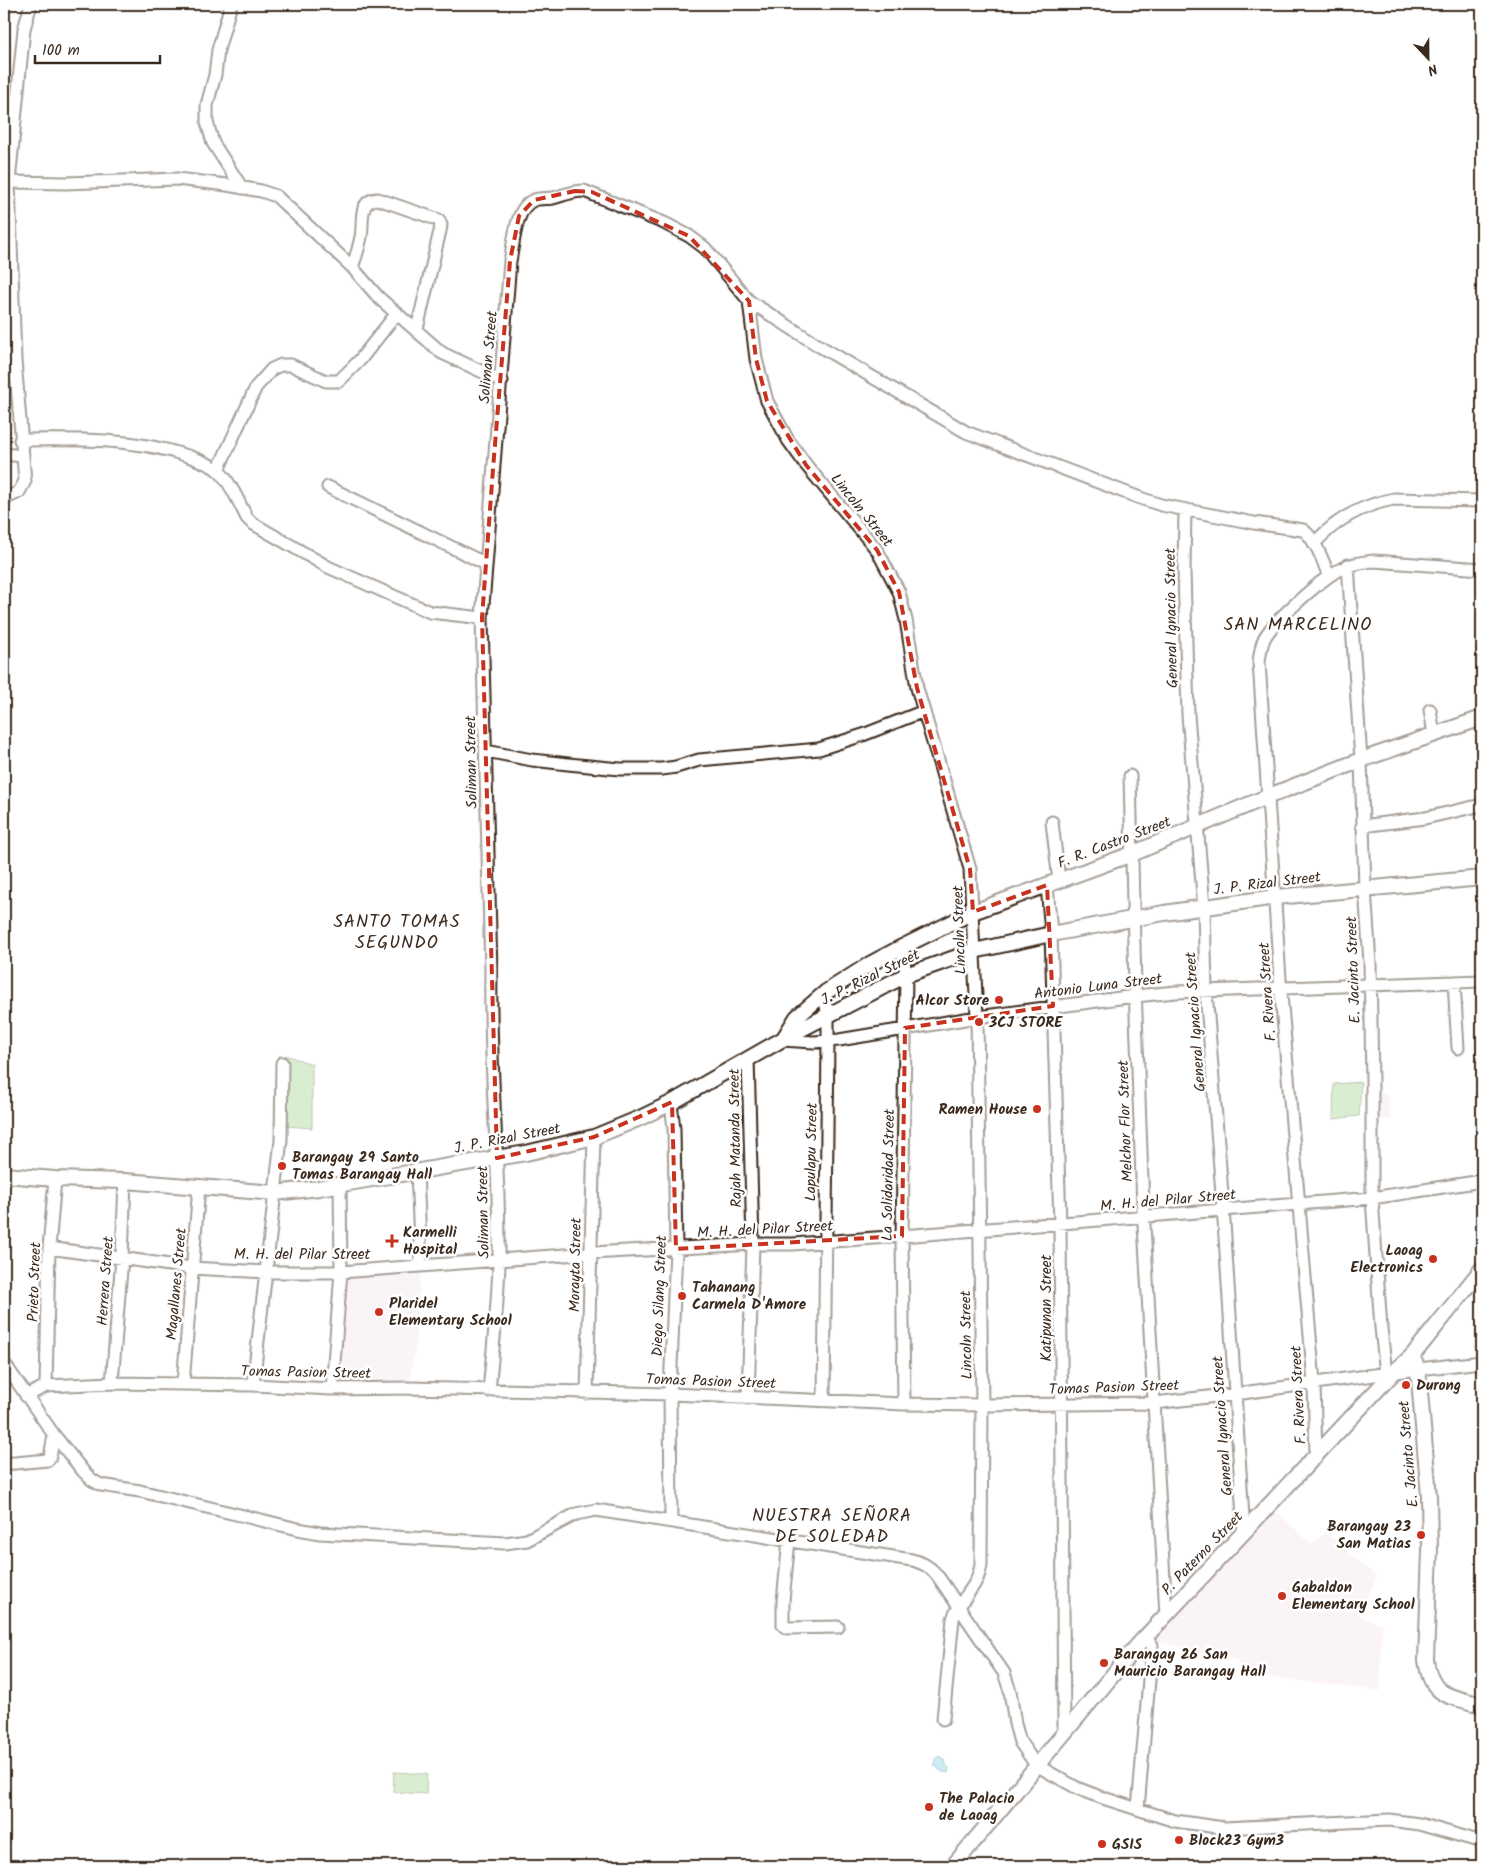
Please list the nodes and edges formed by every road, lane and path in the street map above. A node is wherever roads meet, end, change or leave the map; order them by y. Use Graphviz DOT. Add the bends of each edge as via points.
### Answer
graph roads {
  1 [pos="31,4"];
  2 [pos="231,4"];
  3 [pos="9,182"];
  4 [pos="242,188"];
  5 [pos="7,202"];
  6 [pos="352,267"];
  7 [pos="750,301"];
  8 [pos="397,313"];
  9 [pos="417,329"];
  10 [pos="502,381"];
  11 [pos="20,440"];
  12 [pos="4,454"];
  13 [pos="22,456"];
  14 [pos="218,470"];
  15 [pos="328,487"];
  16 [pos="4,500"];
  17 [pos="1482,501"];
  18 [pos="1185,510"];
  19 [pos="1314,544"];
  20 [pos="486,564"];
  21 [pos="1348,566"];
  22 [pos="1482,569"];
  23 [pos="1329,576"];
  24 [pos="482,618"];
  25 [pos="1430,710"];
  26 [pos="924,711"];
  27 [pos="1482,718"];
  28 [pos="1434,734"];
  29 [pos="486,751"];
  30 [pos="1361,760"];
  31 [pos="1130,776"];
  32 [pos="1269,796"];
  33 [pos="1482,805"];
  34 [pos="1052,822"];
  35 [pos="1362,826"];
  36 [pos="1197,827"];
  37 [pos="1132,854"];
  38 [pos="1482,878"];
  39 [pos="1053,883"];
  40 [pos="1365,888"];
  41 [pos="1276,897"];
  42 [pos="1204,907"];
  43 [pos="973,912"];
  44 [pos="1133,918"];
  45 [pos="1051,934"];
  46 [pos="902,946"];
  47 [pos="974,951"];
  48 [pos="906,975"];
  49 [pos="1482,981"];
  50 [pos="1454,982"];
  51 [pos="1369,985"];
  52 [pos="1281,988"];
  53 [pos="1206,991"];
  54 [pos="824,994"];
  55 [pos="1135,996"];
  56 [pos="1053,1006"];
  57 [pos="827,1015"];
  58 [pos="977,1016"];
  59 [pos="905,1028"];
  60 [pos="782,1039"];
  61 [pos="828,1042"];
  62 [pos="1458,1048"];
  63 [pos="748,1058"];
  64 [pos="282,1063"];
  65 [pos="672,1103"];
  66 [pos="594,1137"];
  67 [pos="497,1158"];
  68 [pos="417,1171"];
  69 [pos="4,1175"];
  70 [pos="55,1179"];
  71 [pos="126,1181"];
  72 [pos="1482,1181"];
  73 [pos="340,1184"];
  74 [pos="199,1187"];
  75 [pos="275,1193"];
  76 [pos="1372,1198"];
  77 [pos="1298,1203"];
  78 [pos="1223,1211"];
  79 [pos="1143,1217"];
  80 [pos="1060,1224"];
  81 [pos="979,1230"];
  82 [pos="902,1236"];
  83 [pos="825,1242"];
  84 [pos="752,1244"];
  85 [pos="49,1248"];
  86 [pos="676,1249"];
  87 [pos="590,1253"];
  88 [pos="122,1257"];
  89 [pos="499,1260"];
  90 [pos="421,1266"];
  91 [pos="191,1268"];
  92 [pos="1482,1269"];
  93 [pos="266,1272"];
  94 [pos="341,1272"];
  95 [pos="1415,1362"];
  96 [pos="1482,1362"];
  97 [pos="4,1363"];
  98 [pos="1390,1373"];
  99 [pos="112,1383"];
  100 [pos="1314,1383"];
  101 [pos="183,1384"];
  102 [pos="253,1385"];
  103 [pos="46,1386"];
  104 [pos="332,1389"];
  105 [pos="489,1391"];
  106 [pos="588,1393"];
  107 [pos="670,1394"];
  108 [pos="1235,1394"];
  109 [pos="26,1396"];
  110 [pos="748,1398"];
  111 [pos="824,1401"];
  112 [pos="1154,1403"];
  113 [pos="904,1404"];
  114 [pos="1061,1404"];
  115 [pos="982,1405"];
  116 [pos="54,1435"];
  117 [pos="1316,1455"];
  118 [pos="4,1464"];
  119 [pos="671,1522"];
  120 [pos="1244,1533"];
  121 [pos="789,1540"];
  122 [pos="959,1606"];
  123 [pos="1166,1614"];
  124 [pos="838,1627"];
  125 [pos="1145,1638"];
  126 [pos="1482,1705"];
  127 [pos="943,1719"];
  128 [pos="1064,1732"];
  129 [pos="1036,1765"];
  130 [pos="1138,1809"];
  131 [pos="1482,1842"];
  132 [pos="953,1866"];
  1 -- 3 [label="street" via="23,42"];
  2 -- 4 [label="street" via="218,50 206,115 213,143"];
  3 -- 4 [label="street" via="177,178"];
  3 -- 5 [label="street"];
  4 -- 6 [label="street" via="276,196"];
  5 -- 11 [label="street"];
  6 -- 8 [label="street"];
  6 -- 9 [label="street" via="368,201 378,199 439,220 440,231"];
  7 -- 10 [label="street, Soliman Street" via="705,248 664,223 592,192 575,191 534,200 519,216 510,261"];
  7 -- 18 [label="street" via="816,344 966,432 1140,498"];
  7 -- 26 [label="street, Lincoln Street" via="756,359 767,401 788,440 877,550 894,582 906,620"];
  8 -- 9 [label="street"];
  8 -- 14 [label="street" via="339,381 326,381 286,365 265,374"];
  9 -- 10 [label="street" via="449,358"];
  10 -- 20 [label="street, Soliman Street"];
  11 -- 13 [label="street"];
  11 -- 14 [label="street" via="84,438 132,443 169,450"];
  12 -- 13 [label="street"];
  13 -- 16 [label="street" via="25,481 22,488"];
  14 -- 24 [label="street" via="252,523 314,559 430,612"];
  15 -- 20 [label="street"];
  17 -- 19 [label="street" via="1382,501 1341,520"];
  18 -- 19 [label="street" via="1296,528 1308,533"];
  18 -- 36 [label="street, General Ignacio Street" via="1188,715"];
  19 -- 23 [label="street"];
  20 -- 24 [label="street, Soliman Street"];
  21 -- 22 [label="street, F. Rivera Street" via="1374,561"];
  21 -- 23 [label="street, F. Rivera Street"];
  21 -- 30 [label="street, E. Jacinto Street"];
  23 -- 32 [label="street, F. Rivera Street" via="1278,620 1264,638 1261,648 1259,662"];
  24 -- 29 [label="street, Soliman Street"];
  25 -- 28 [label="street"];
  26 -- 29 [label="street" via="819,749 693,761 662,769 568,764"];
  26 -- 43 [label="street, Lincoln Street" via="970,869"];
  27 -- 28 [label="main road, F. R. Castro Street"];
  28 -- 30 [label="main road, F. R. Castro Street"];
  29 -- 67 [label="street, Soliman Street" via="490,1005"];
  30 -- 32 [label="main road, F. R. Castro Street"];
  30 -- 35 [label="street, E. Jacinto Street"];
  31 -- 37 [label="street, Melchor Flor Street"];
  32 -- 36 [label="main road, F. R. Castro Street"];
  32 -- 41 [label="street, F. Rivera Street"];
  33 -- 35 [label="street" via="1426,818"];
  34 -- 39 [label="street, Katipunan Street"];
  35 -- 40 [label="street, E. Jacinto Street"];
  36 -- 37 [label="main road, F. R. Castro Street"];
  36 -- 42 [label="street, General Ignacio Street"];
  37 -- 39 [label="main road, F. R. Castro Street"];
  37 -- 44 [label="street, Melchor Flor Street"];
  38 -- 40 [label="main road, J. P. Rizal Street"];
  39 -- 43 [label="main road, F. R. Castro Street"];
  39 -- 45 [label="street, Katipunan Street"];
  40 -- 41 [label="main road, J. P. Rizal Street"];
  40 -- 51 [label="street, E. Jacinto Street"];
  41 -- 42 [label="main road, J. P. Rizal Street"];
  41 -- 52 [label="street, F. Rivera Street"];
  42 -- 44 [label="main road, J. P. Rizal Street"];
  42 -- 53 [label="street, General Ignacio Street"];
  43 -- 46 [label="main road, F. R. Castro Street"];
  43 -- 47 [label="street, Lincoln Street"];
  44 -- 45 [label="main road, J. P. Rizal Street"];
  44 -- 55 [label="street, Melchor Flor Street"];
  45 -- 47 [label="main road, J. P. Rizal Street"];
  45 -- 56 [label="street, Katipunan Street"];
  46 -- 48 [label="street, La Solidaridad Street"];
  46 -- 54 [label="main road, F. R. Castro Street"];
  47 -- 48 [label="main road, J. P. Rizal Street"];
  47 -- 58 [label="street, Lincoln Street"];
  48 -- 57 [label="main road, J. P. Rizal Street"];
  48 -- 59 [label="street, La Solidaridad Street"];
  49 -- 50 [label="street, Antonio Luna Street"];
  50 -- 51 [label="street, Antonio Luna Street"];
  50 -- 62 [label="street"];
  51 -- 52 [label="street, Antonio Luna Street"];
  51 -- 76 [label="street, E. Jacinto Street"];
  52 -- 53 [label="street, Antonio Luna Street"];
  52 -- 77 [label="street, F. Rivera Street"];
  53 -- 55 [label="street, Antonio Luna Street"];
  53 -- 78 [label="street, General Ignacio Street"];
  54 -- 57 [label="street, Lapulapu Street"];
  54 -- 60 [label="main road, F. R. Castro Street" via="797,1017"];
  55 -- 56 [label="street, Antonio Luna Street"];
  55 -- 79 [label="street, Melchor Flor Street"];
  56 -- 58 [label="street, Antonio Luna Street"];
  56 -- 80 [label="street, Katipunan Street"];
  57 -- 60 [label="main road, J. P. Rizal Street"];
  57 -- 61 [label="street, Lapulapu Street"];
  58 -- 59 [label="street, Antonio Luna Street"];
  58 -- 81 [label="street, Lincoln Street"];
  59 -- 61 [label="street, Antonio Luna Street"];
  59 -- 82 [label="street, La Solidaridad Street"];
  60 -- 61 [label="street, Antonio Luna Street"];
  60 -- 63 [label="main road, J. P. Rizal Street"];
  61 -- 83 [label="street, Lapulapu Street"];
  63 -- 65 [label="main road, J. P. Rizal Street"];
  63 -- 84 [label="street, Rajah Matanda Street"];
  64 -- 75 [label="street" via="281,1140"];
  65 -- 66 [label="main road, J. P. Rizal Street"];
  65 -- 86 [label="street, Diego Silang Street"];
  66 -- 67 [label="main road, J. P. Rizal Street"];
  66 -- 87 [label="street, Morayta Street"];
  67 -- 68 [label="main road, J. P. Rizal Street"];
  67 -- 89 [label="street, Soliman Street"];
  68 -- 73 [label="main road, J. P. Rizal Street"];
  68 -- 90 [label="street"];
  69 -- 70 [label="main road, J. P. Rizal Street"];
  70 -- 71 [label="main road, J. P. Rizal Street"];
  70 -- 85 [label="street, Prieto Street"];
  71 -- 74 [label="main road, J. P. Rizal Street"];
  71 -- 88 [label="street, Herrera Street"];
  72 -- 76 [label="street, M. H. del Pilar Street"];
  73 -- 75 [label="main road, J. P. Rizal Street"];
  73 -- 94 [label="street"];
  74 -- 75 [label="main road, J. P. Rizal Street"];
  74 -- 91 [label="street, Magallanes Street"];
  75 -- 93 [label="street"];
  76 -- 77 [label="street, M. H. del Pilar Street"];
  76 -- 98 [label="street, E. Jacinto Street" via="1381,1328"];
  77 -- 78 [label="street, M. H. del Pilar Street"];
  77 -- 100 [label="street, F. Rivera Street"];
  78 -- 79 [label="street, M. H. del Pilar Street"];
  78 -- 108 [label="street, General Ignacio Street"];
  79 -- 80 [label="street, M. H. del Pilar Street"];
  79 -- 112 [label="street, Melchor Flor Street"];
  80 -- 81 [label="street, M. H. del Pilar Street"];
  80 -- 114 [label="street, Katipunan Street"];
  81 -- 82 [label="street, M. H. del Pilar Street"];
  81 -- 115 [label="street, Lincoln Street"];
  82 -- 83 [label="street, M. H. del Pilar Street"];
  82 -- 113 [label="street, La Solidaridad Street"];
  83 -- 84 [label="street, M. H. del Pilar Street"];
  83 -- 111 [label="street, Lapulapu Street"];
  84 -- 86 [label="street, M. H. del Pilar Street"];
  84 -- 110 [label="street, Rajah Matanda Street"];
  85 -- 88 [label="street, M. H. del Pilar Street"];
  85 -- 103 [label="street, Prieto Street"];
  86 -- 87 [label="street, M. H. del Pilar Street"];
  86 -- 107 [label="street, Diego Silang Street"];
  87 -- 89 [label="street, M. H. del Pilar Street"];
  87 -- 106 [label="street, Morayta Street"];
  88 -- 91 [label="street, M. H. del Pilar Street"];
  88 -- 99 [label="street, Herrera Street"];
  89 -- 90 [label="street, M. H. del Pilar Street"];
  89 -- 105 [label="street, Soliman Street"];
  90 -- 94 [label="street, M. H. del Pilar Street"];
  91 -- 93 [label="street, M. H. del Pilar Street"];
  91 -- 101 [label="street, Magallanes Street"];
  92 -- 95 [label="main road, P. Paterno Street"];
  93 -- 94 [label="street, M. H. del Pilar Street"];
  93 -- 102 [label="street"];
  94 -- 104 [label="street"];
  95 -- 96 [label="street"];
  95 -- 98 [label="main road, P. Paterno Street"];
  95 -- 126 [label="main road, E. Jacinto Street" via="1429,1496 1428,1670 1434,1685 1445,1695"];
  97 -- 109 [label="street"];
  98 -- 100 [label="street, Tomas Pasion Street"];
  98 -- 117 [label="main road, P. Paterno Street"];
  99 -- 101 [label="street, Tomas Pasion Street"];
  99 -- 103 [label="street, Tomas Pasion Street"];
  100 -- 108 [label="street, Tomas Pasion Street"];
  100 -- 117 [label="street, F. Rivera Street"];
  101 -- 102 [label="street, Tomas Pasion Street"];
  102 -- 104 [label="street, Tomas Pasion Street"];
  103 -- 109 [label="street, Tomas Pasion Street"];
  104 -- 105 [label="street, Tomas Pasion Street"];
  105 -- 106 [label="street, Tomas Pasion Street"];
  106 -- 107 [label="street, Tomas Pasion Street"];
  107 -- 110 [label="street, Tomas Pasion Street"];
  107 -- 119 [label="street, Diego Silang Street"];
  108 -- 112 [label="street, Tomas Pasion Street"];
  108 -- 120 [label="street, General Ignacio Street"];
  109 -- 116 [label="street"];
  110 -- 111 [label="street, Tomas Pasion Street"];
  111 -- 113 [label="street, Tomas Pasion Street"];
  112 -- 114 [label="street, Tomas Pasion Street"];
  112 -- 123 [label="street, Melchor Flor Street"];
  113 -- 115 [label="street, Tomas Pasion Street"];
  114 -- 115 [label="street, Tomas Pasion Street"];
  114 -- 128 [label="street, Katipunan Street"];
  115 -- 122 [label="street, Lincoln Street" via="980,1571 975,1585"];
  116 -- 118 [label="street" via="48,1460"];
  116 -- 119 [label="street" via="83,1471 101,1485 320,1533 505,1543 528,1540 586,1511"];
  117 -- 120 [label="main road, P. Paterno Street"];
  119 -- 121 [label="street"];
  120 -- 123 [label="main road, P. Paterno Street"];
  121 -- 122 [label="street" via="922,1563 930,1567"];
  121 -- 124 [label="street" via="783,1625 786,1628"];
  122 -- 127 [label="street" via="953,1619"];
  122 -- 129 [label="street" via="1004,1673 1020,1742"];
  123 -- 125 [label="main road, P. Paterno Street"];
  125 -- 128 [label="main road, P. Paterno Street"];
  125 -- 130 [label="street" via="1152,1645"];
  128 -- 129 [label="main road, P. Paterno Street"];
  129 -- 130 [label="street" via="1077,1788"];
  129 -- 132 [label="main road, P. Paterno Street"];
  130 -- 131 [label="street" via="1175,1821 1224,1828 1360,1820 1406,1821"];
}
